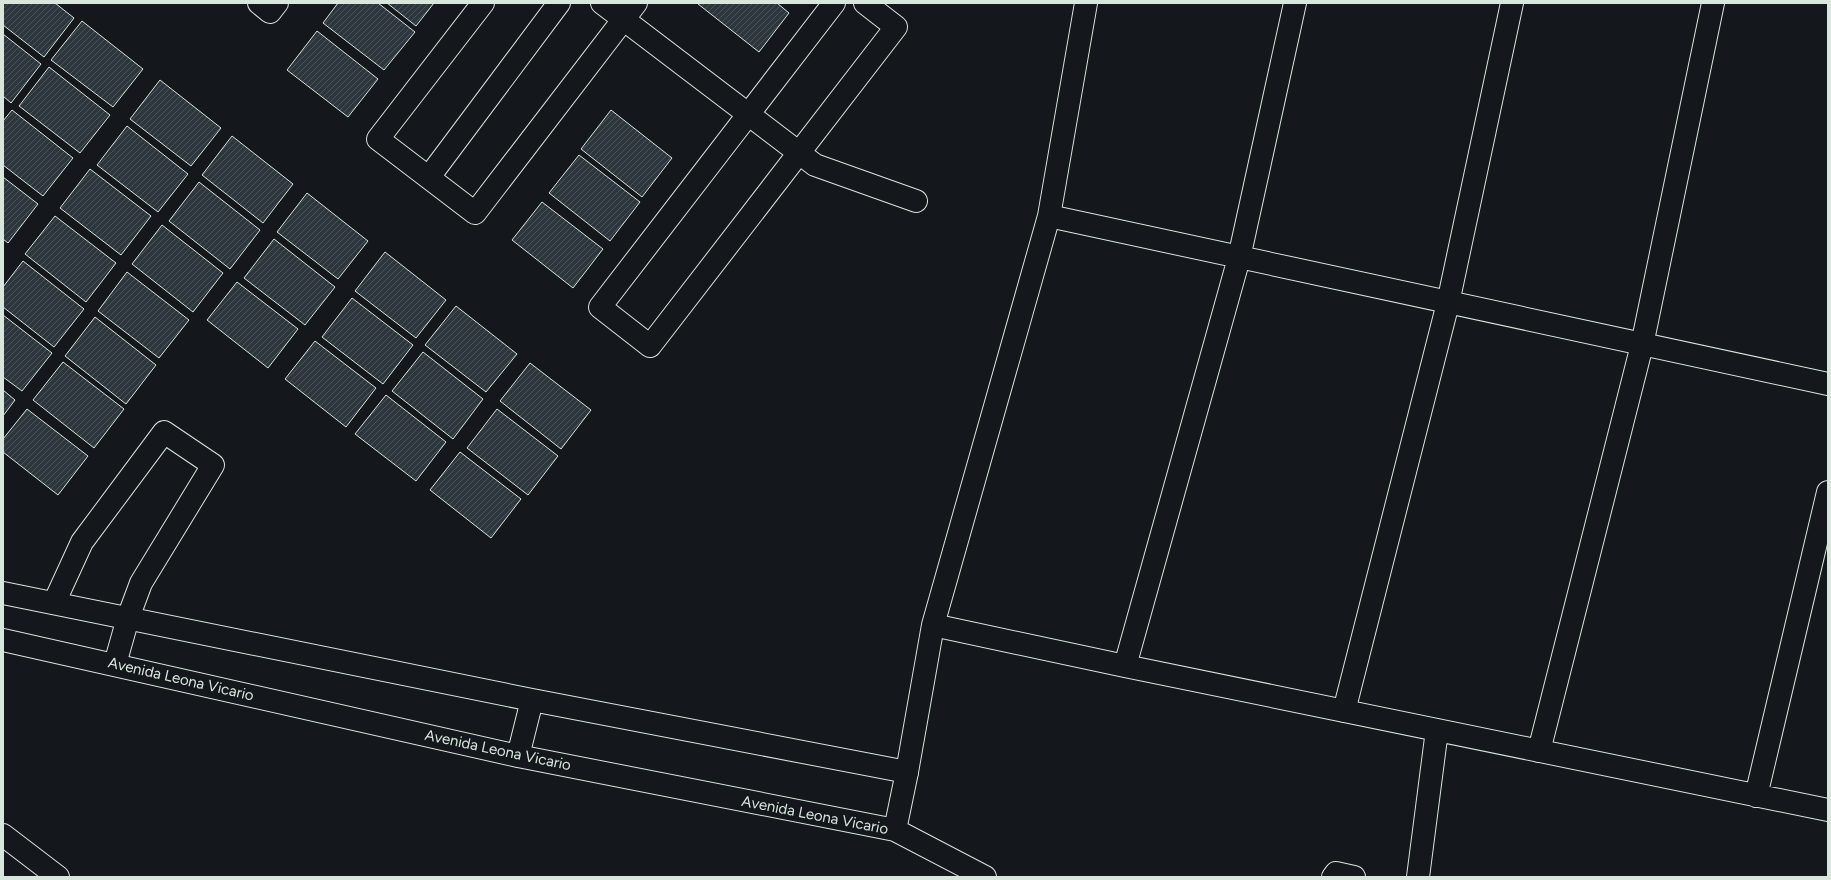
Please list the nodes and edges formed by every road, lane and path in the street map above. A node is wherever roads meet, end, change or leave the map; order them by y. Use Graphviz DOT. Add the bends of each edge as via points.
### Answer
graph roads {
  1 [pos="259,3"];
  2 [pos="276,3"];
  3 [pos="483,3"];
  4 [pos="559,3"];
  5 [pos="602,3"];
  6 [pos="834,3"];
  7 [pos="865,3"];
  8 [pos="1086,3"];
  9 [pos="1295,3"];
  10 [pos="1512,3"];
  11 [pos="1714,3"];
  12 [pos="630,11"];
  13 [pos="749,114"];
  14 [pos="799,152"];
  15 [pos="429,177"];
  16 [pos="916,201"];
  17 [pos="1048,216"];
  18 [pos="1239,258"];
  19 [pos="1448,303"];
  20 [pos="1642,345"];
  21 [pos="1828,384"];
  22 [pos="1828,492"];
  23 [pos="3,593"];
  24 [pos="54,603"];
  25 [pos="128,618"];
  26 [pos="933,625"];
  27 [pos="3,640"];
  28 [pos="115,664"];
  29 [pos="1125,666"];
  30 [pos="532,700"];
  31 [pos="1344,711"];
  32 [pos="1437,730"];
  33 [pos="1538,751"];
  34 [pos="518,756"];
  35 [pos="907,772"];
  36 [pos="1756,796"];
  37 [pos="1828,810"];
  38 [pos="895,830"];
  39 [pos="3,835"];
  40 [pos="58,877"];
  41 [pos="985,877"];
  42 [pos="1333,877"];
  43 [pos="1354,877"];
  44 [pos="1418,877"];
  1 -- 2 [label="street" via="270,12"];
  3 -- 15 [label="street" via="378,139"];
  4 -- 15 [label="street"];
  5 -- 12 [label="street"];
  6 -- 13 [label="street"];
  7 -- 14 [label="street" via="896,27"];
  8 -- 17 [label="street"];
  9 -- 18 [label="street"];
  10 -- 19 [label="street"];
  11 -- 20 [label="street"];
  12 -- 13 [label="street"];
  12 -- 15 [label="street" via="475,213"];
  13 -- 14 [label="street"];
  13 -- 14 [label="street" via="600,307 650,346"];
  14 -- 16 [label="street" via="815,165"];
  17 -- 18 [label="street"];
  17 -- 26 [label="street"];
  18 -- 19 [label="street"];
  18 -- 29 [label="street"];
  19 -- 20 [label="street"];
  19 -- 31 [label="street"];
  20 -- 21 [label="street"];
  20 -- 33 [label="street"];
  22 -- 36 [label="street"];
  23 -- 24 [label="street"];
  24 -- 25 [label="street"];
  24 -- 25 [label="street" via="82,542 164,432 213,464 141,583"];
  25 -- 28 [label="street"];
  25 -- 30 [label="street"];
  26 -- 29 [label="street"];
  26 -- 35 [label="street"];
  27 -- 28 [label="street, Avenida Leona Vicario"];
  28 -- 34 [label="street, Avenida Leona Vicario"];
  29 -- 31 [label="street"];
  30 -- 34 [label="street"];
  30 -- 35 [label="street"];
  31 -- 32 [label="street"];
  32 -- 33 [label="street"];
  32 -- 44 [label="street"];
  33 -- 36 [label="street"];
  34 -- 38 [label="street, Avenida Leona Vicario"];
  35 -- 38 [label="street"];
  36 -- 37 [label="street"];
  38 -- 41 [label="street, Avenida Leona Vicario"];
  39 -- 40 [label="street"];
  42 -- 43 [label="street" via="1336,873"];
}
